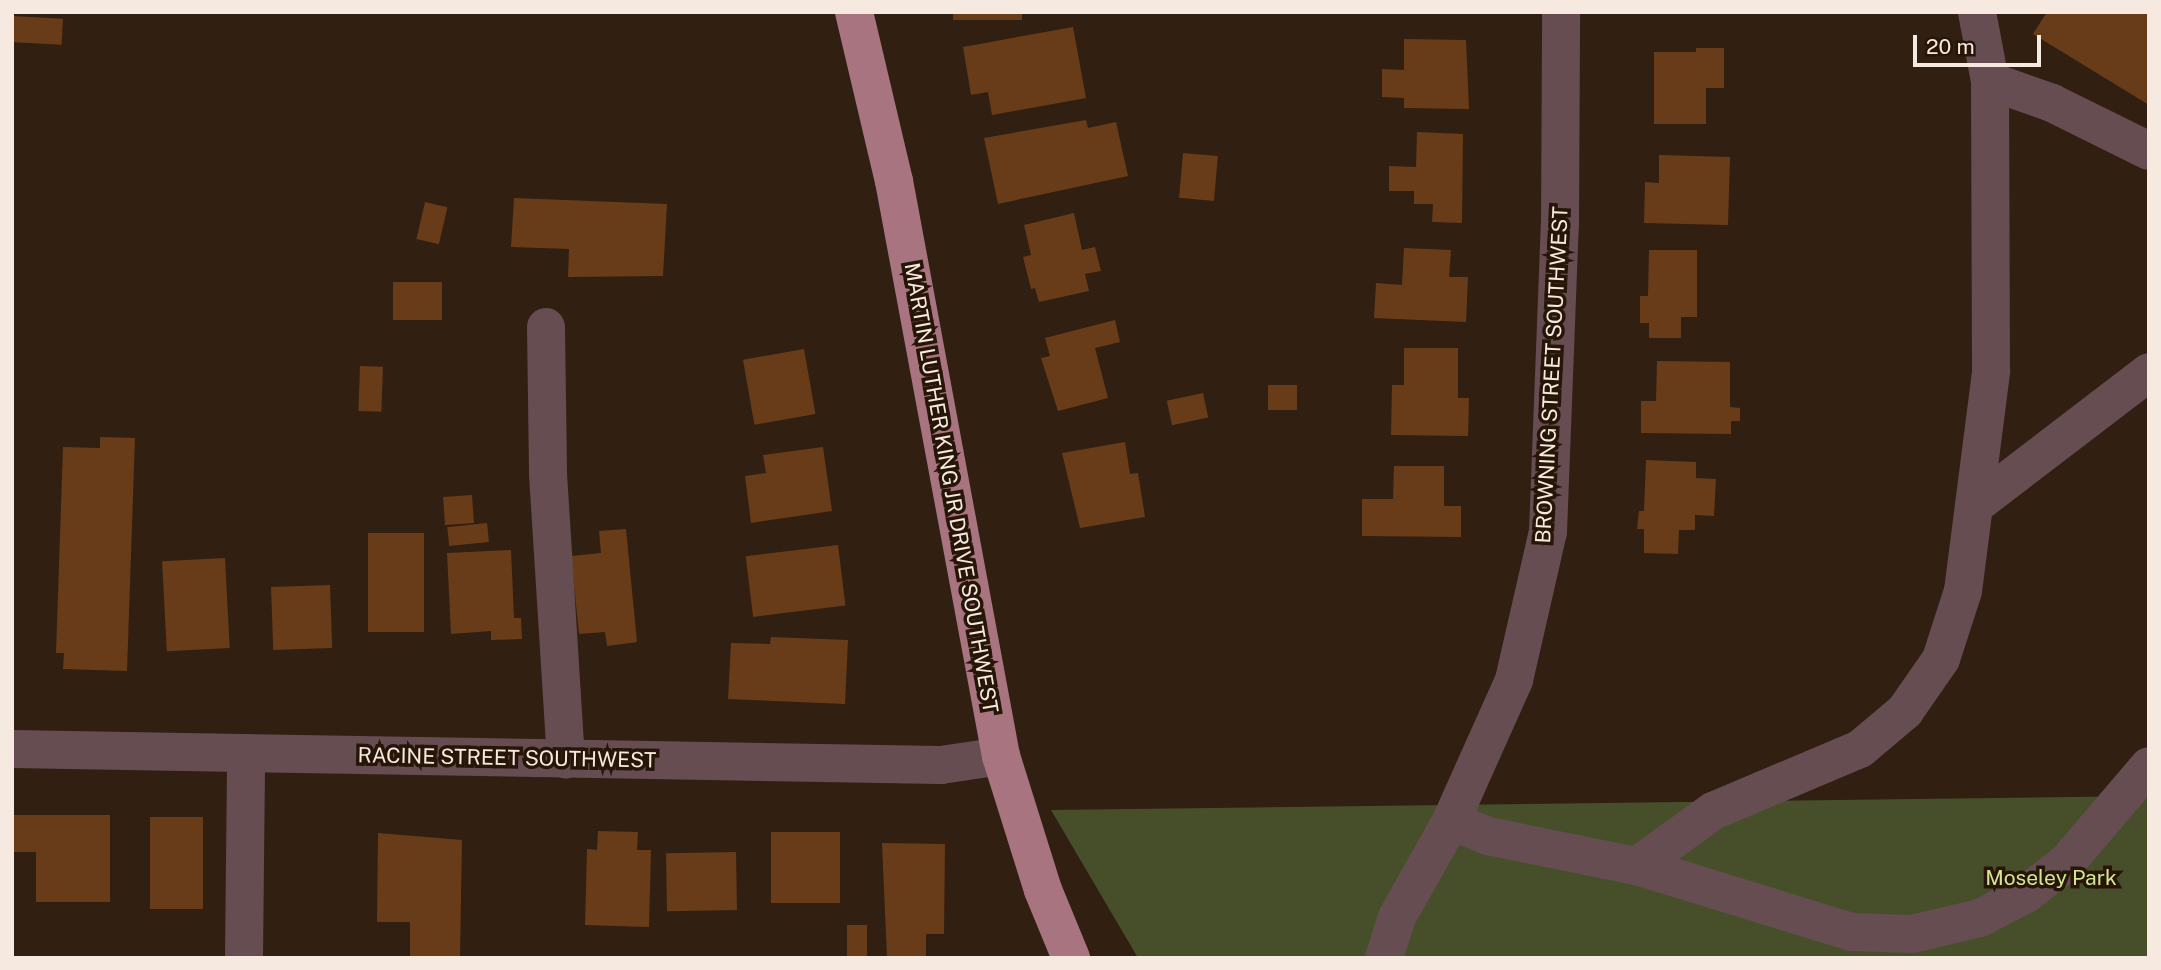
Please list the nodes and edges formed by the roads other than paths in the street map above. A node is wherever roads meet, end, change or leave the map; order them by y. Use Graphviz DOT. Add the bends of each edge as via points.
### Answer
graph roads {
  1 [pos="854,12"];
  2 [pos="1561,12"];
  3 [pos="1977,12"];
  4 [pos="1990,81"];
  5 [pos="2149,151"];
  6 [pos="546,327"];
  7 [pos="2149,372"];
  8 [pos="1974,506"];
  9 [pos="12,749"];
  10 [pos="247,753"];
  11 [pos="1001,756"];
  12 [pos="566,759"];
  13 [pos="2149,766"];
  14 [pos="1451,821"];
  15 [pos="1637,866"];
  16 [pos="244,958"];
  17 [pos="1071,958"];
  18 [pos="1384,958"];
  1 -- 11 [label="main road, MARTIN LUTHER KING JR DRIVE SOUTHWEST" via="894,181"];
  2 -- 14 [label="street, BROWNING STREET SOUTHWEST" via="1560,225 1548,532 1514,680"];
  3 -- 4 [label="street"];
  4 -- 5 [label="street" via="2052,103"];
  4 -- 8 [label="street" via="1991,372"];
  6 -- 12 [label="street" via="548,474"];
  7 -- 8 [label="street"];
  8 -- 15 [label="street" via="1963,591 1944,648 1905,711 1860,749 1713,811"];
  9 -- 10 [label="street, RACINE STREET SOUTHWEST"];
  10 -- 12 [label="street, RACINE STREET SOUTHWEST"];
  10 -- 16 [label="street"];
  11 -- 12 [label="street, RACINE STREET SOUTHWEST" via="941,765"];
  11 -- 17 [label="main road, MARTIN LUTHER KING JR DRIVE SOUTHWEST" via="1043,890"];
  13 -- 15 [label="street" via="2067,862 2026,894 1980,918 1912,934 1852,932"];
  14 -- 15 [label="street" via="1488,836"];
  14 -- 18 [label="street, BROWNING STREET SOUTHWEST" via="1397,918"];
}
